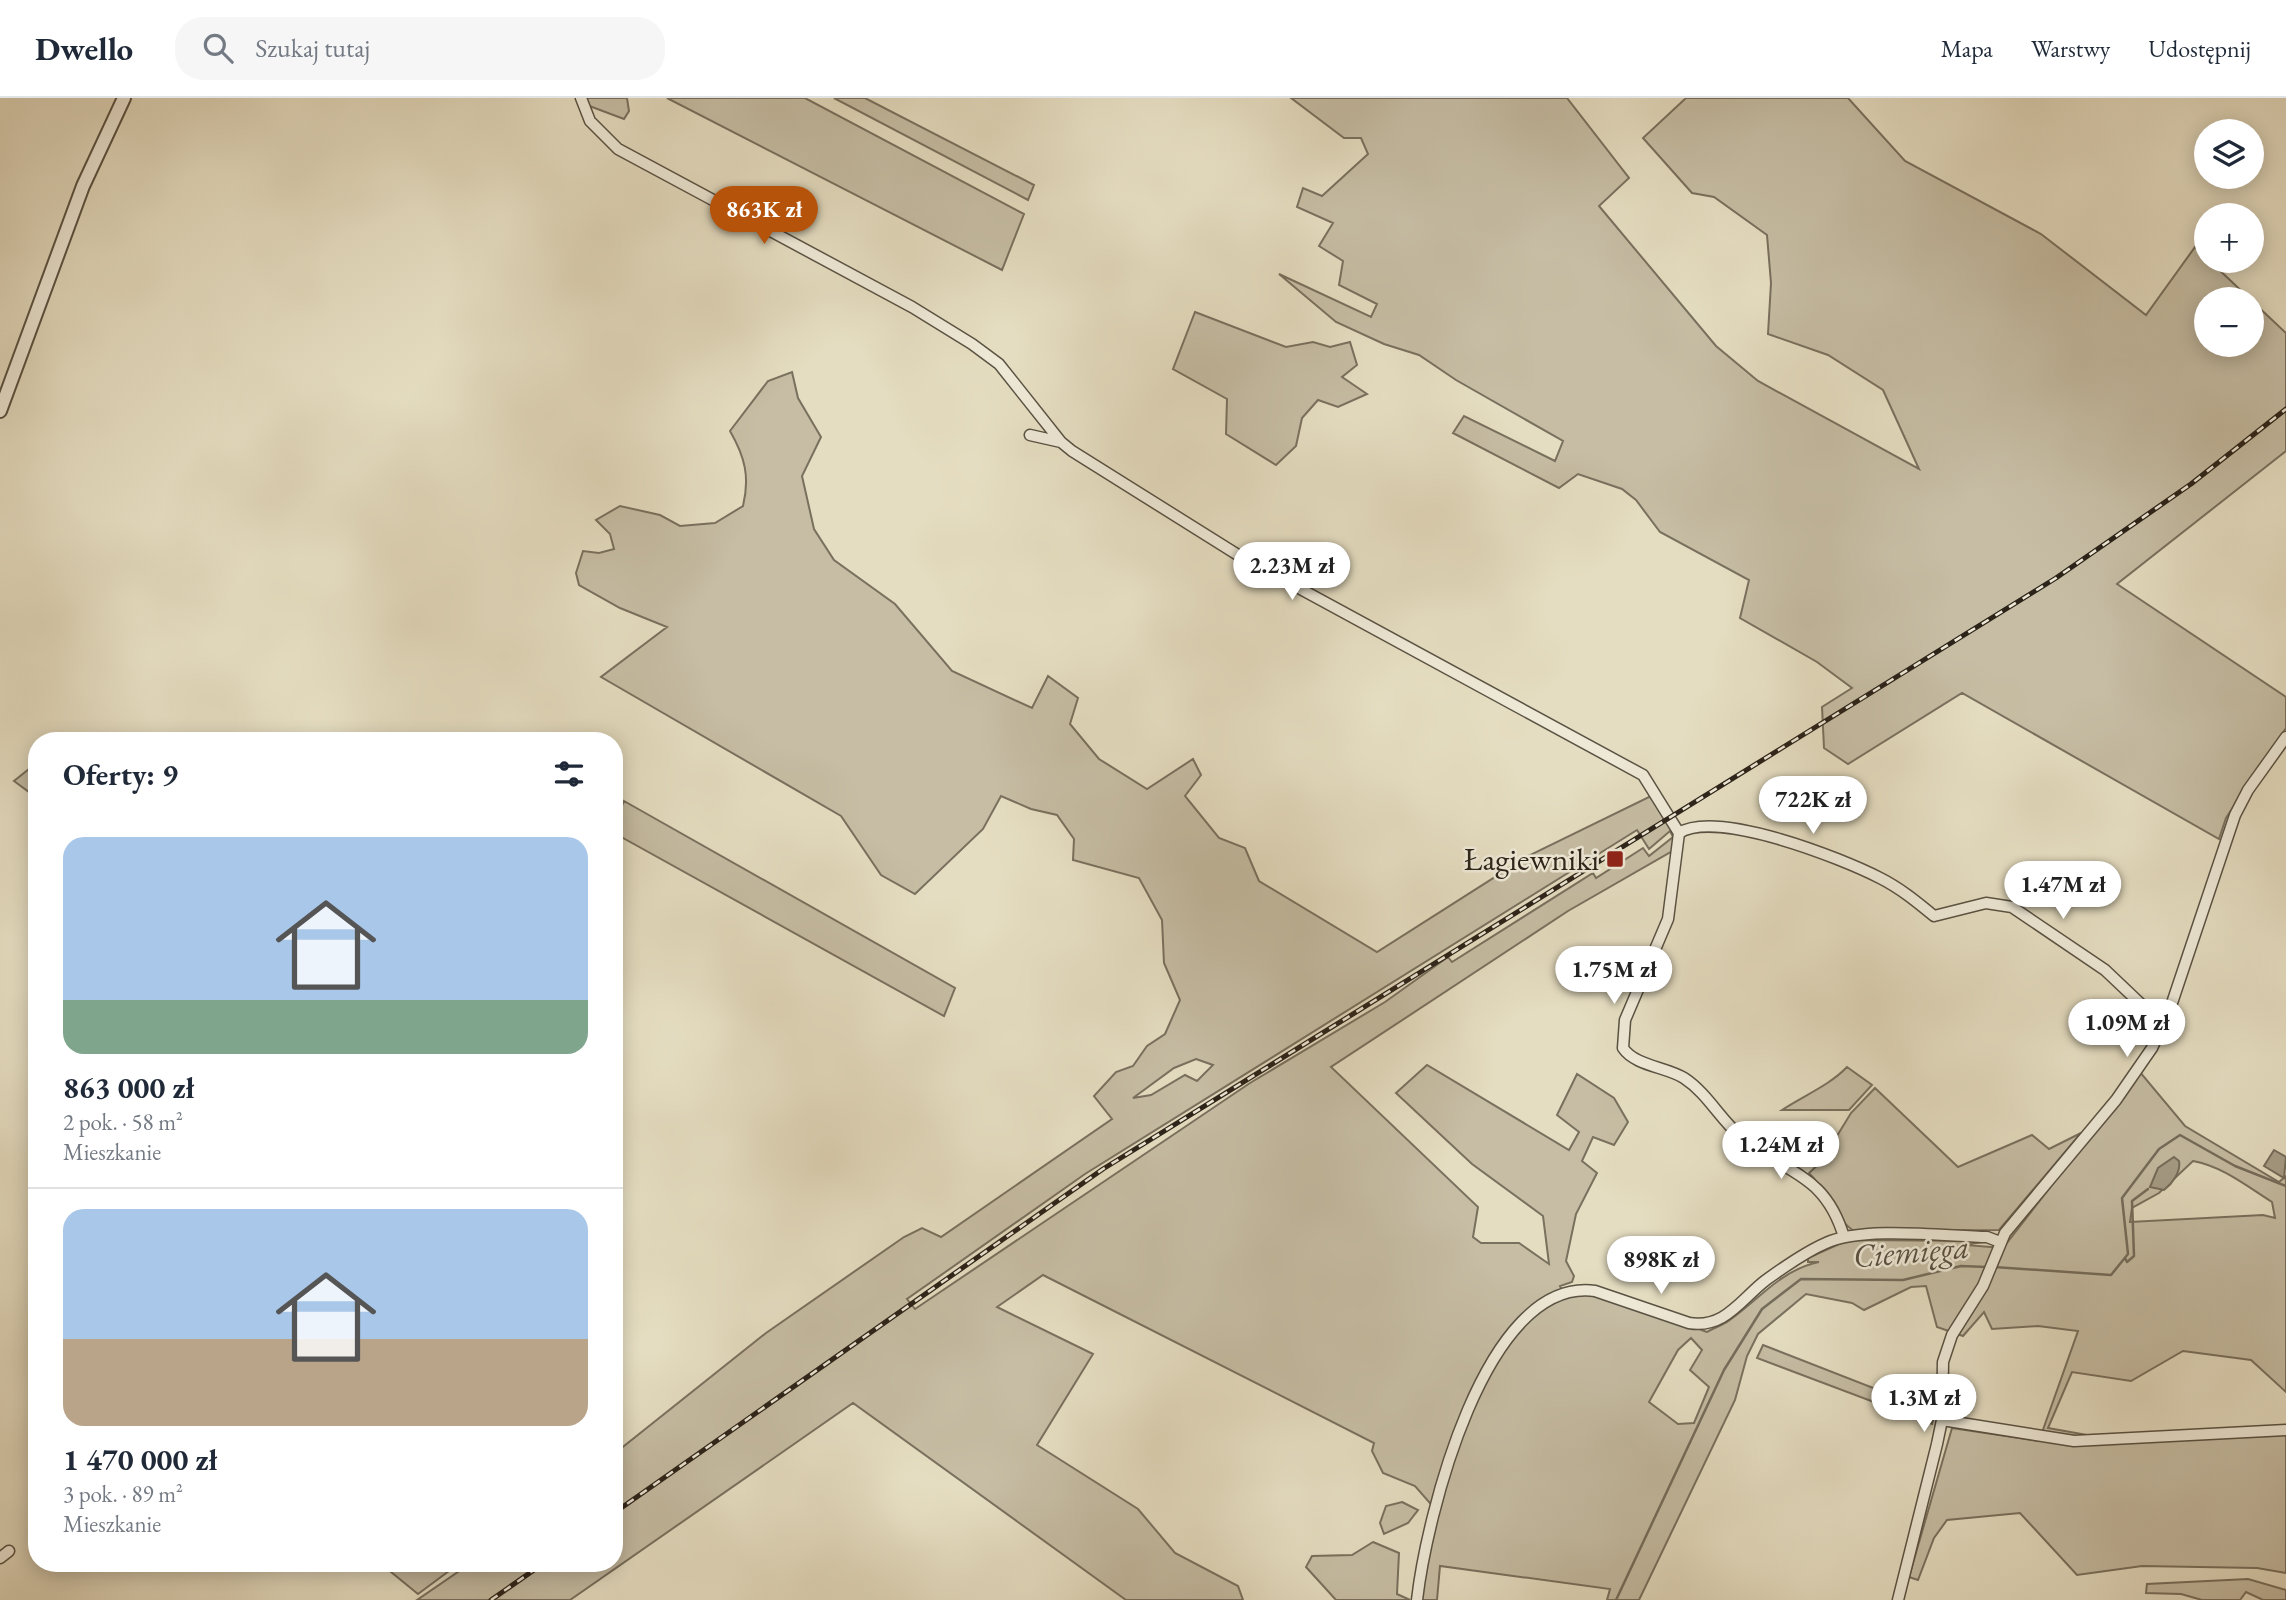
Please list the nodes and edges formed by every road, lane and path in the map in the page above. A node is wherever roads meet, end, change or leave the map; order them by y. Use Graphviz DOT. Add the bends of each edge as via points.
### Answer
graph roads {
  1 [pos="124,98"];
  2 [pos="581,98"];
  3 [pos="0,411"];
  4 [pos="1030,435"];
  5 [pos="1061,442"];
  6 [pos="2286,737"];
  7 [pos="1679,834"];
  8 [pos="2163,1025"];
  9 [pos="1844,1237"];
  10 [pos="2000,1242"];
  11 [pos="1942,1420"];
  12 [pos="2286,1430"];
  13 [pos="1418,1600"];
  14 [pos="1898,1600"];
  1 -- 3 [label="street" via="83,186"];
  2 -- 5 [label="street" via="590,121 618,149 912,307 985,352"];
  4 -- 5 [label="street"];
  5 -- 7 [label="street" via="1252,563 1643,775"];
  6 -- 8 [label="street" via="2235,815"];
  7 -- 8 [label="street" via="1695,826 1718,825 1765,836 1879,878 1934,916 1986,903 2012,907 2099,965"];
  7 -- 9 [label="street" via="1668,919 1625,1020 1623,1048 1639,1060 1684,1078 1738,1135 1813,1183 1832,1209"];
  8 -- 10 [label="street" via="2132,1079"];
  9 -- 10 [label="street" via="1987,1237"];
  9 -- 13 [label="street" via="1783,1269 1724,1318 1710,1323 1689,1323 1589,1290 1565,1294 1538,1309 1497,1356 1465,1415 1435,1503"];
  10 -- 11 [label="street" via="1983,1286 1945,1353"];
  11 -- 12 [label="street" via="2074,1441"];
  11 -- 14 [label="street"];
}
